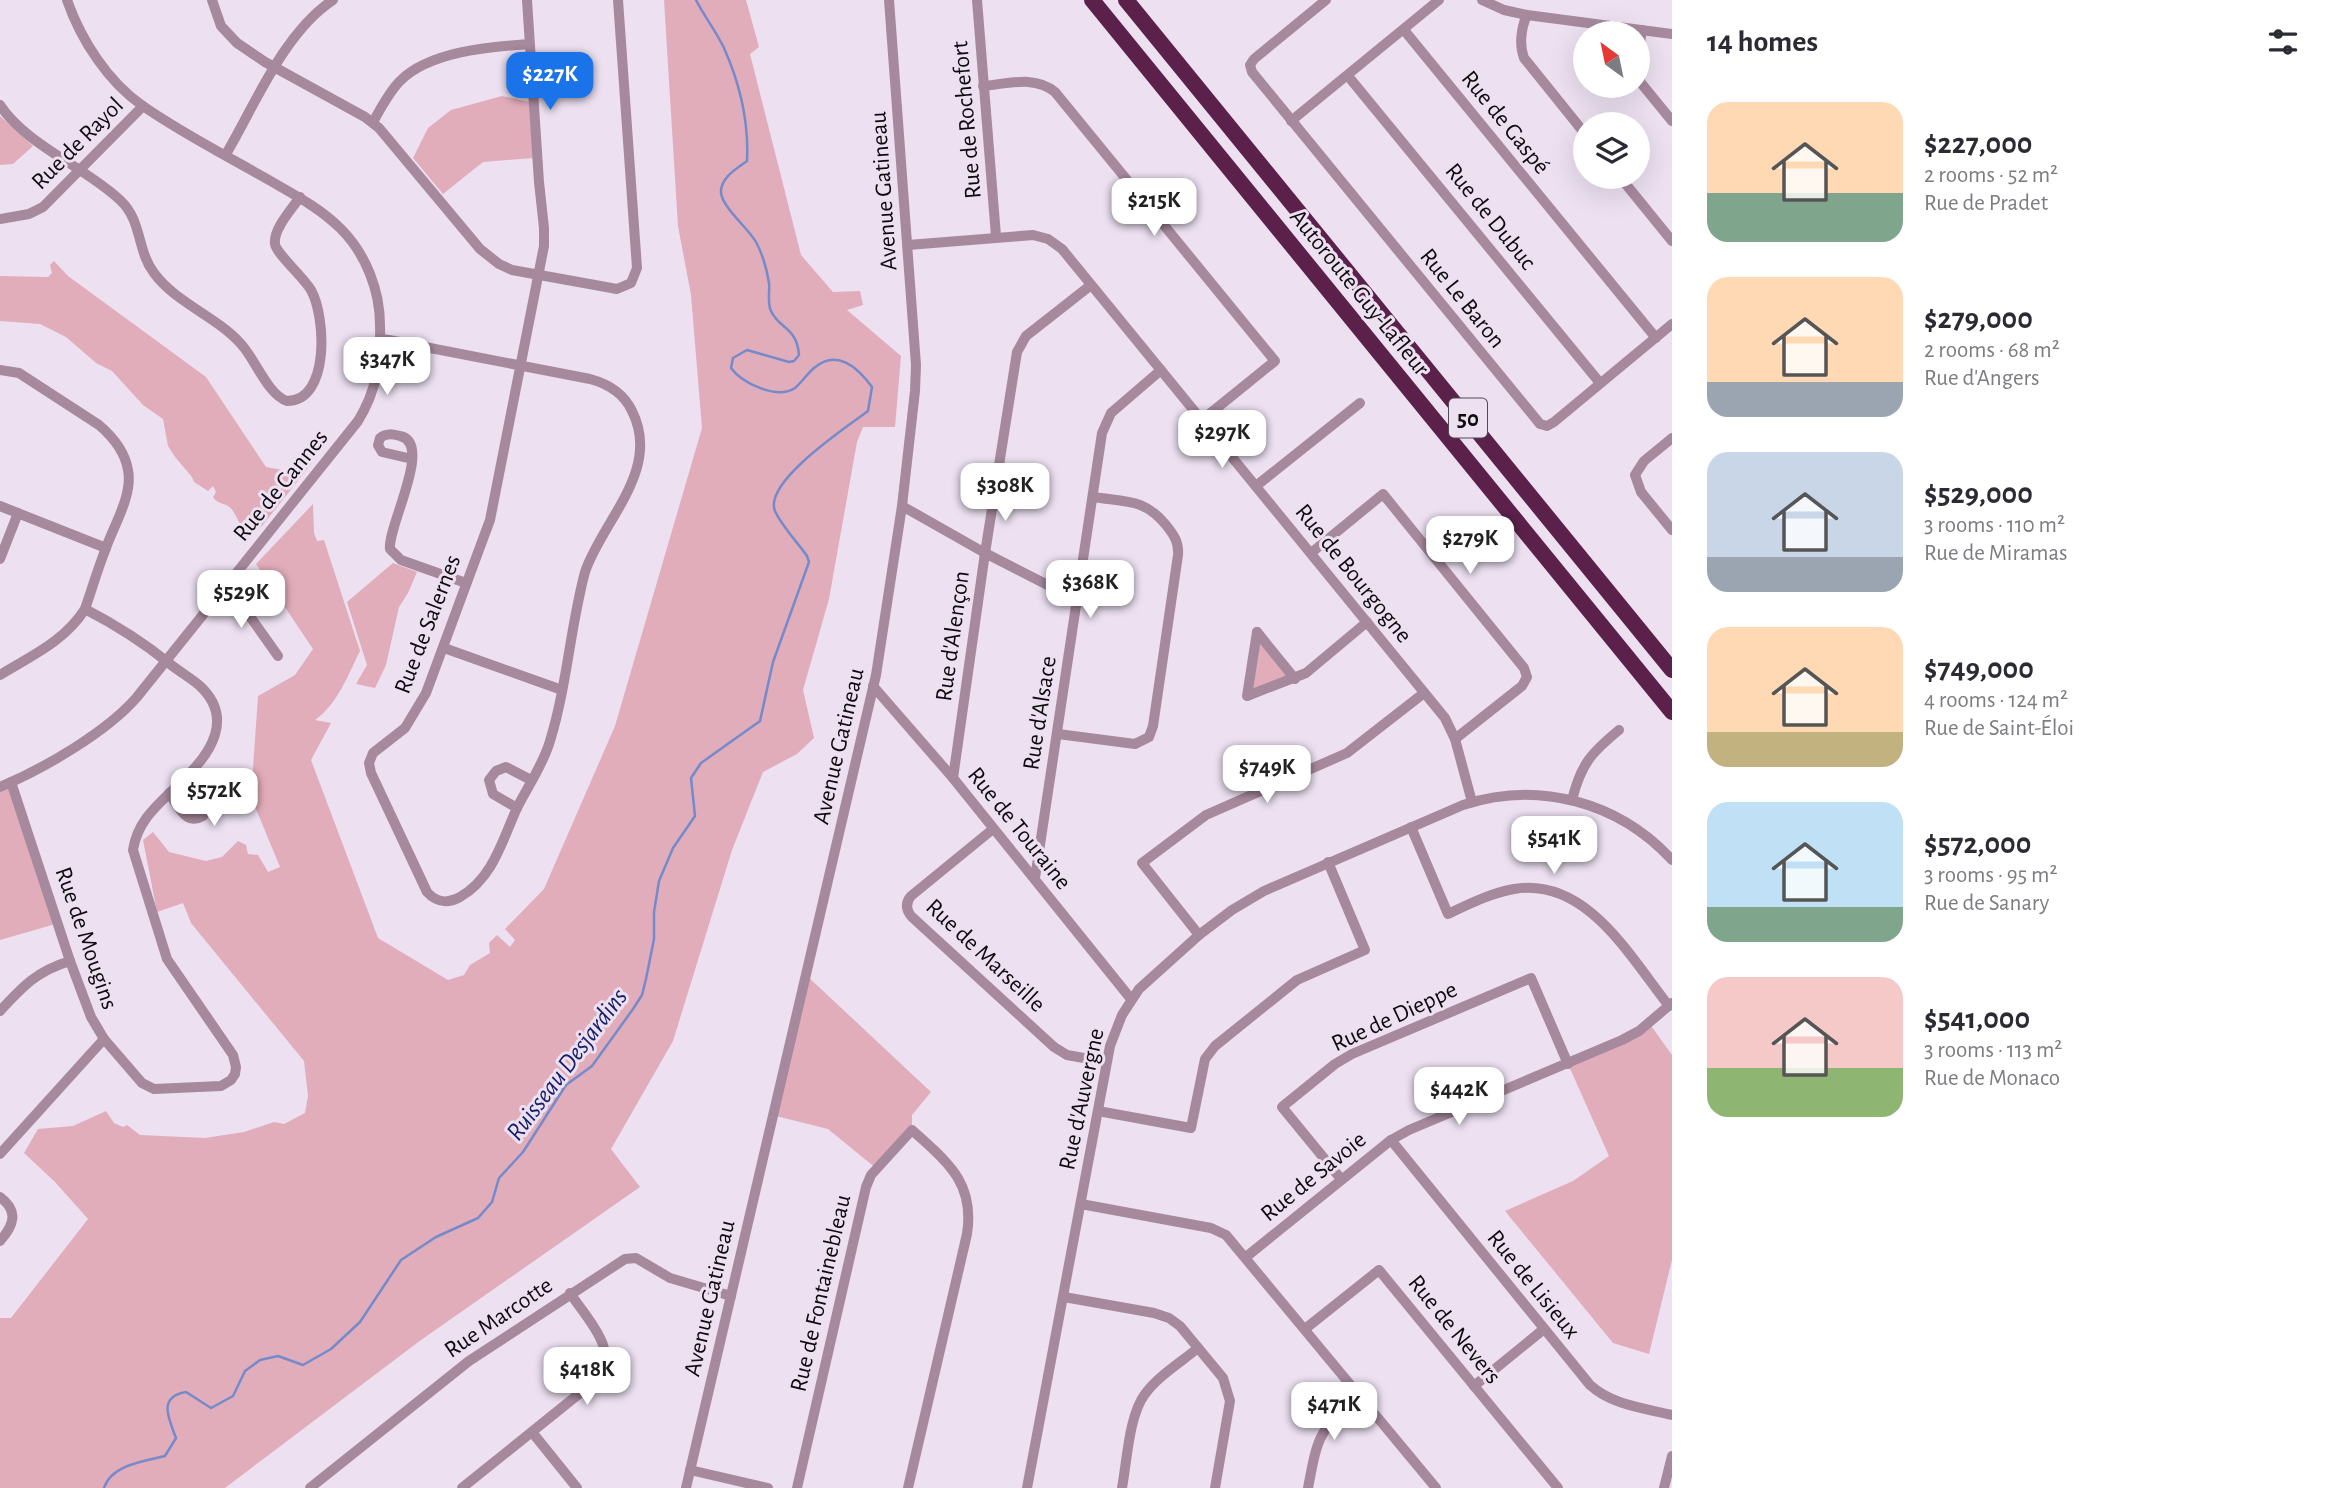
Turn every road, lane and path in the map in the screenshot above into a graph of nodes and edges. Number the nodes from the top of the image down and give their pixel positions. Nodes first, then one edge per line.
1 (67, 0) edge
2 (212, 0) edge
3 (332, 0) edge
4 (527, 0) edge
5 (618, 0) edge
6 (889, 0) edge
7 (978, 0) edge
8 (1081, 0) edge
9 (1092, 0) edge
10 (1126, 0) edge
11 (1136, 0) edge
12 (1325, 0) edge
13 (1439, 0) edge
14 (1482, 0) edge
15 (1527, 15) junction
16 (1573, 21) edge
17 (1404, 30) junction
18 (1650, 31) edge
19 (1672, 34) edge
20 (529, 44) junction
21 (1134, 51) junction
22 (275, 67) junction
23 (1186, 72) junction
24 (1348, 76) junction
25 (983, 86) junction
26 (1650, 93) edge
27 (0, 105) edge
28 (143, 106) junction
29 (1573, 119) edge
30 (1291, 121) junction
31 (1672, 121) edge
32 (373, 122) junction
33 (226, 154) junction
34 (80, 171) junction
35 (1630, 189) edge
36 (300, 197) junction
37 (0, 219) edge
38 (996, 236) junction
39 (1672, 241) edge
40 (908, 244) junction
41 (538, 275) junction
42 (1091, 285) junction
43 (1672, 324) edge
44 (1656, 338) junction
45 (381, 339) junction
46 (520, 366) junction
47 (0, 370) edge
48 (1161, 370) junction
49 (1600, 383) junction
50 (1360, 403) dead end
51 (1202, 420) junction
52 (1672, 438) edge
53 (412, 460) dead end
54 (1256, 486) junction
55 (1093, 497) junction
56 (0, 506) edge
57 (902, 506) junction
58 (18, 513) junction
59 (1672, 530) edge
60 (106, 548) junction
61 (985, 553) junction
62 (1311, 553) junction
63 (0, 559) edge
64 (466, 583) junction
65 (217, 596) junction
66 (1077, 600) junction
67 (85, 609) junction
68 (1367, 622) junction
69 (444, 648) junction
70 (278, 656) dead end
71 (166, 660) junction
72 (1672, 670) edge
73 (0, 675) edge
74 (1295, 679) junction
75 (873, 686) junction
76 (562, 690) junction
77 (1424, 693) junction
78 (1672, 712) edge
79 (1619, 730) dead end
80 (1058, 734) junction
81 (1455, 739) junction
82 (953, 778) junction
83 (184, 779) junction
84 (531, 780) junction
85 (11, 782) junction
86 (0, 787) edge
87 (169, 793) junction
88 (1573, 800) junction
89 (1472, 802) junction
90 (517, 808) junction
91 (1411, 827) junction
92 (993, 829) junction
93 (1672, 860) edge
94 (1328, 862) junction
95 (1035, 878) junction
96 (1199, 935) junction
97 (70, 961) junction
98 (1130, 999) junction
99 (1670, 1005) edge
100 (0, 1011) edge
101 (104, 1039) junction
102 (1107, 1062) junction
103 (1568, 1063) junction
104 (1098, 1111) junction
105 (1391, 1140) junction
106 (0, 1154) edge
107 (1341, 1179) junction
108 (0, 1197) edge
109 (1081, 1205) junction
110 (0, 1241) edge
111 (1245, 1257) junction
112 (570, 1293) junction
113 (730, 1296) junction
114 (1063, 1297) junction
115 (1306, 1329) junction
116 (1544, 1329) junction
117 (1199, 1348) junction
118 (1474, 1386) junction
119 (1360, 1396) junction
120 (1672, 1415) edge
121 (532, 1432) junction
122 (1672, 1456) edge
123 (690, 1470) junction
124 (310, 1488) edge
125 (463, 1488) edge
126 (577, 1488) edge
127 (686, 1488) edge
128 (768, 1488) edge
129 (797, 1488) edge
130 (908, 1488) edge
131 (1027, 1488) edge
132 (1122, 1488) edge
133 (1215, 1488) edge
134 (1308, 1488) edge
135 (1436, 1488) edge
136 (1558, 1488) edge
137 (1664, 1488) edge

1 - 28 street, Rue de Cannes
2 - 22 street
3 - 22 street
4 - 20 street
5 - 41 street
6 - 40 street, Avenue Gatineau
7 - 25 street, Rue de Rochefort
8 - 21 highway
9 - 21 highway, Autoroute Guy-Lafleur / 50
10 - 23 highway, Autoroute Guy-Lafleur / 50
11 - 23 highway
12 - 30 street, Rue Le Baron
13 - 17 street
14 - 15 street
15 - 16 street
15 - 29 street
17 - 24 street
17 - 44 street, Rue de Gaspé
18 - 19 street
20 - 32 street
20 - 41 street
21 - 78 highway, Autoroute Guy-Lafleur / 50
22 - 32 street
22 - 33 street
23 - 72 highway, Autoroute Guy-Lafleur / 50
24 - 30 street
24 - 49 street, Rue de Dubuc
25 - 38 street, Rue de Rochefort
25 - 51 street
26 - 31 street
27 - 34 street
28 - 33 street, Rue de Cannes
28 - 34 street, Rue de Rayol
30 - 49 street, Rue Le Baron
32 - 41 street
33 - 36 street, Rue de Cannes
34 - 36 street
34 - 37 street, Rue de Rayol
35 - 39 street
36 - 45 street, Rue de Cannes
38 - 40 street, Rue de Bourgogne
38 - 42 street, Rue de Bourgogne
40 - 57 street, Avenue Gatineau
41 - 46 street
42 - 48 street, Rue de Bourgogne
42 - 61 street, Rue d'Alençon
43 - 44 street, Rue Le Baron
44 - 49 street, Rue Le Baron
45 - 46 street, Rue de Salernes
45 - 65 street, Rue de Cannes
46 - 64 street, Rue de Salernes
46 - 76 street, Rue de Salernes
47 - 60 street
48 - 51 street, Rue de Bourgogne
48 - 55 street, Rue d'Alsace
50 - 54 street
51 - 54 street, Rue de Bourgogne
52 - 59 street
53 - 64 street
54 - 62 street, Rue de Bourgogne
55 - 66 street, Rue d'Alsace
55 - 80 street
56 - 58 street
57 - 61 street
57 - 75 street, Avenue Gatineau
58 - 60 street
58 - 63 street
60 - 67 street
61 - 66 street
61 - 82 street, Rue d'Alençon
62 - 68 street, Rue de Bourgogne
62 - 81 street
64 - 69 street, Rue de Salernes
65 - 70 street
65 - 71 street, Rue de Cannes
66 - 80 street, Rue d'Alsace
67 - 71 street
67 - 73 street
68 - 74 street
68 - 77 street, Rue de Bourgogne
69 - 76 street
69 - 90 street, Rue de Salernes
71 - 83 street
71 - 85 street, Rue de Cannes
74 - 74 street
75 - 82 street, Rue de Touraine
75 - 113 street, Avenue Gatineau
76 - 84 street, Rue de Salernes
77 - 81 street, Rue de Bourgogne
77 - 96 street
79 - 88 street
80 - 95 street, Rue d'Alsace
81 - 89 street, Rue de Bourgogne
82 - 92 street, Rue de Touraine
83 - 87 street
83 - 87 street
84 - 90 street, Rue de Salernes
84 - 90 street
85 - 86 street, Rue de Cannes
85 - 97 street, Rue de Mougins
87 - 101 street
88 - 89 street, Rue d'Auvergne
88 - 93 street, Rue d'Auvergne
89 - 91 street, Rue d'Auvergne
91 - 94 street, Rue d'Auvergne
91 - 99 street
92 - 95 street, Rue de Touraine
92 - 102 street, Rue de Marseille
94 - 96 street, Rue d'Auvergne
94 - 104 street
95 - 98 street, Rue de Touraine
96 - 98 street, Rue d'Auvergne
97 - 100 street
97 - 101 street, Rue de Mougins
98 - 102 street, Rue d'Auvergne
99 - 103 street, Rue de Savoie
101 - 106 street, Rue de Mougins
102 - 104 street, Rue d'Auvergne
103 - 105 street, Rue de Savoie
103 - 107 street, Rue de Dieppe
104 - 109 street, Rue d'Auvergne
105 - 107 street, Rue de Savoie
105 - 116 street, Rue de Lisieux
107 - 111 street, Rue de Savoie
108 - 110 street
109 - 111 street
109 - 114 street, Rue d'Auvergne
111 - 115 street
112 - 113 street, Rue Marcotte
112 - 121 street
112 - 124 street, Rue Marcotte
113 - 123 street, Avenue Gatineau
114 - 117 street
114 - 131 street, Rue d'Auvergne
115 - 118 street, Rue de Nevers
115 - 119 street
116 - 118 street
116 - 120 street, Rue de Lisieux
117 - 132 street
117 - 133 street
118 - 136 street, Rue de Nevers
119 - 134 street
119 - 135 street
121 - 125 street
121 - 126 street
122 - 137 street
123 - 127 street, Avenue Gatineau
123 - 128 street
129 - 130 street, Rue de Fontainebleau

